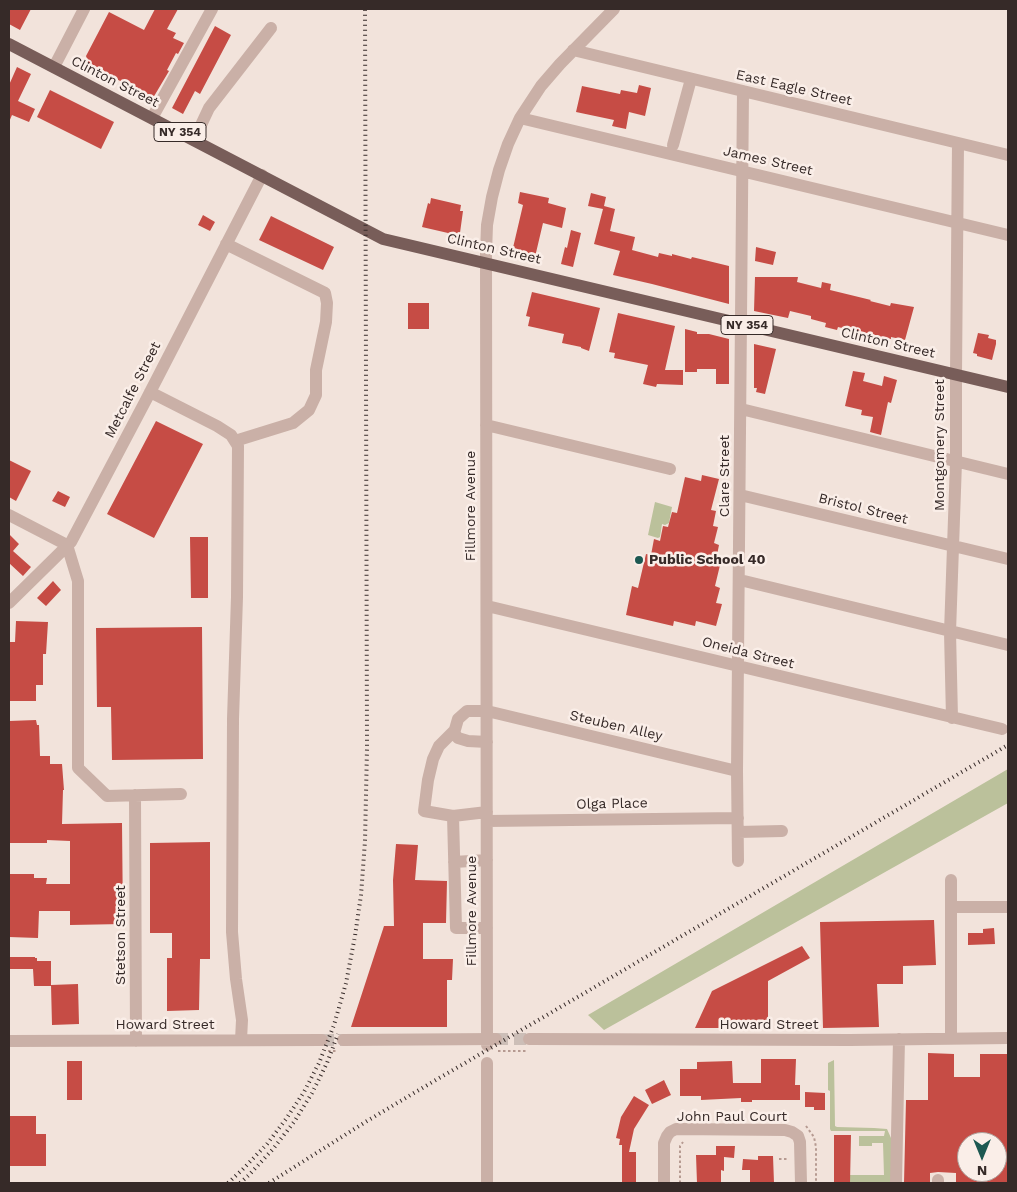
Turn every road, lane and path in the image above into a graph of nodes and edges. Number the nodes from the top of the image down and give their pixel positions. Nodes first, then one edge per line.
1 (84, 9) edge
2 (212, 9) edge
3 (614, 9) edge
4 (271, 28) dead end
5 (10, 46) edge
6 (573, 50) junction
7 (54, 67) junction
8 (691, 79) junction
9 (743, 91) junction
10 (152, 118) junction
11 (520, 118) junction
12 (194, 140) junction
13 (958, 143) junction
14 (673, 145) dead end
15 (1008, 155) edge
16 (743, 171) junction
17 (262, 175) junction
18 (957, 222) junction
19 (1008, 234) edge
20 (226, 244) junction
21 (486, 262) junction
22 (742, 323) junction
23 (956, 374) junction
24 (1008, 387) edge
25 (150, 392) junction
26 (741, 408) junction
27 (486, 425) junction
28 (235, 441) junction
29 (956, 462) junction
30 (670, 469) dead end
31 (1008, 474) edge
32 (740, 495) junction
33 (9, 515) edge
34 (67, 545) junction
35 (954, 546) junction
36 (1008, 559) edge
37 (740, 580) junction
38 (9, 603) edge
39 (486, 606) junction
40 (950, 632) junction
41 (1008, 645) edge
42 (739, 666) junction
43 (487, 711) junction
44 (952, 718) junction
45 (1002, 729) dead end
46 (455, 730) junction
47 (487, 742) junction
48 (737, 771) junction
49 (181, 794) dead end
50 (135, 795) junction
51 (453, 816) junction
52 (487, 816) junction
53 (738, 818) junction
54 (782, 831) dead end
55 (738, 832) junction
56 (487, 860) junction
57 (738, 861) dead end
58 (454, 862) junction
59 (951, 880) dead end
60 (951, 907) junction
61 (1008, 907) edge
62 (487, 928) junction
63 (951, 1038) junction
64 (1008, 1038) edge
65 (899, 1039) junction
66 (136, 1040) junction
67 (242, 1040) junction
68 (9, 1041) edge
69 (492, 1044) junction
70 (531, 1045) joint
71 (322, 1046) joint
72 (340, 1046) joint
73 (487, 1063) dead end
74 (684, 1142) dead end
75 (779, 1159) dead end
76 (792, 1159) dead end
77 (487, 1183) edge
78 (664, 1183) edge
79 (680, 1183) edge
80 (801, 1183) edge
81 (896, 1183) edge

1 - 7 street
2 - 10 street
3 - 6 street, Fillmore Avenue
4 - 12 street
5 - 7 main road, Clinton Street / NY 354
6 - 8 street, East Eagle Street
6 - 11 street, Fillmore Avenue
7 - 10 main road, Clinton Street / NY 354
8 - 9 street, East Eagle Street
8 - 14 street
9 - 13 street, East Eagle Street
9 - 16 street, Clare Street
10 - 12 main road, Clinton Street / NY 354
11 - 16 street, James Street
11 - 21 street, Fillmore Avenue
12 - 17 main road, Clinton Street / NY 354
13 - 15 street, East Eagle Street
13 - 18 street, Montgomery Street
16 - 18 street, James Street
16 - 22 street, Clare Street
17 - 20 street, Metcalfe Street
17 - 21 main road, Clinton Street / NY 354
18 - 19 street, James Street
18 - 23 street, Montgomery Street
20 - 25 street, Metcalfe Street
20 - 28 street
21 - 22 main road, Clinton Street / NY 354
21 - 27 street, Fillmore Avenue
22 - 23 main road, Clinton Street / NY 354
22 - 26 street, Clare Street
23 - 24 main road, Clinton Street / NY 354
23 - 29 street, Montgomery Street
25 - 28 street
25 - 34 street, Metcalfe Street
26 - 29 street
26 - 32 street, Clare Street
27 - 30 street
27 - 39 street, Fillmore Avenue
28 - 67 street
29 - 31 street
29 - 35 street, Montgomery Street
32 - 35 street, Bristol Street
32 - 37 street, Clare Street
33 - 34 street
34 - 38 street, Metcalfe Street
34 - 50 street
35 - 36 street, Bristol Street
35 - 40 street, Montgomery Street
37 - 40 street
37 - 42 street, Clare Street
39 - 42 street, Oneida Street
39 - 43 street, Fillmore Avenue
40 - 41 street
40 - 44 street, Montgomery Street
42 - 44 street, Oneida Street
42 - 48 street, Clare Street
43 - 46 street
43 - 47 street, Fillmore Avenue
43 - 48 street, Steuben Alley
44 - 45 street, Oneida Street
46 - 47 street
46 - 51 street, Olga Place
47 - 52 street, Fillmore Avenue
48 - 53 street, Clare Street
49 - 50 street
50 - 66 street, Stetson Street
51 - 52 street, Olga Place
51 - 58 street
52 - 53 street, Olga Place
52 - 56 street, Fillmore Avenue
53 - 55 street, Clare Street
54 - 55 street
55 - 57 street, Clare Street
56 - 58 street
56 - 62 street, Fillmore Avenue
58 - 62 street
59 - 60 street
60 - 61 street
60 - 63 street
62 - 69 street, Fillmore Avenue
63 - 64 street, Howard Street
63 - 65 street, Howard Street
65 - 70 street, Howard Street
65 - 81 street
66 - 67 street, Howard Street
66 - 68 street, Howard Street
67 - 71 street, Howard Street
69 - 70 path
69 - 72 street
71 - 72 path
73 - 77 street
74 - 79 path
75 - 76 path
78 - 80 street, John Paul Court

